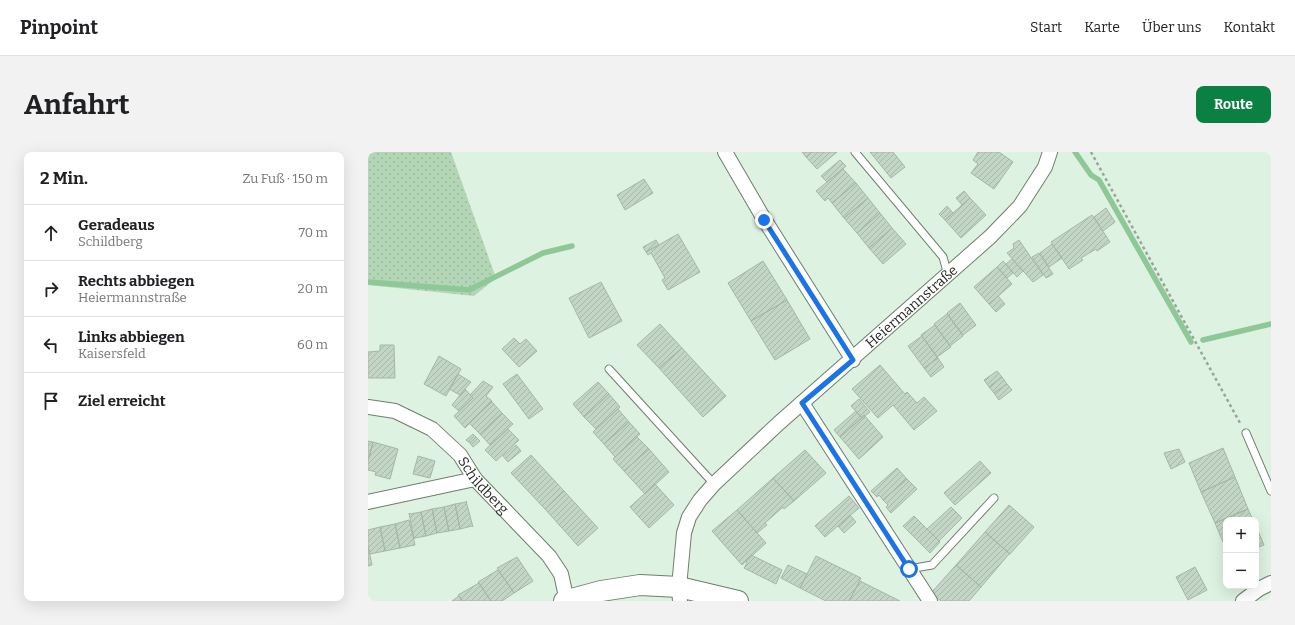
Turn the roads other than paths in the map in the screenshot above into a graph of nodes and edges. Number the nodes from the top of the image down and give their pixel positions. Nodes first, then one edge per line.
1 (725, 152) edge
2 (855, 152) edge
3 (1050, 152) edge
4 (948, 275) junction
5 (853, 360) junction
6 (609, 369) dead end
7 (802, 403) junction
8 (368, 406) edge
9 (1246, 433) road end
10 (475, 479) junction
11 (714, 484) junction
12 (1271, 491) edge
13 (994, 498) dead end
14 (368, 502) edge
15 (909, 569) junction
16 (1271, 583) edge
17 (679, 594) edge
18 (566, 601) edge
19 (738, 601) edge
20 (930, 601) edge
21 (1243, 601) edge

1 - 5 street
2 - 4 lane
3 - 4 street, Heiermannstraße
4 - 5 street, Heiermannstraße
5 - 7 street, Heiermannstraße
6 - 11 lane
7 - 11 street, Heiermannstraße
7 - 15 street
8 - 10 street, Schildberg
9 - 12 lane
10 - 14 street
10 - 18 street, Schildberg
11 - 17 street, Heiermannstraße
13 - 15 lane
15 - 20 street
16 - 21 street
17 - 18 street
17 - 19 street

